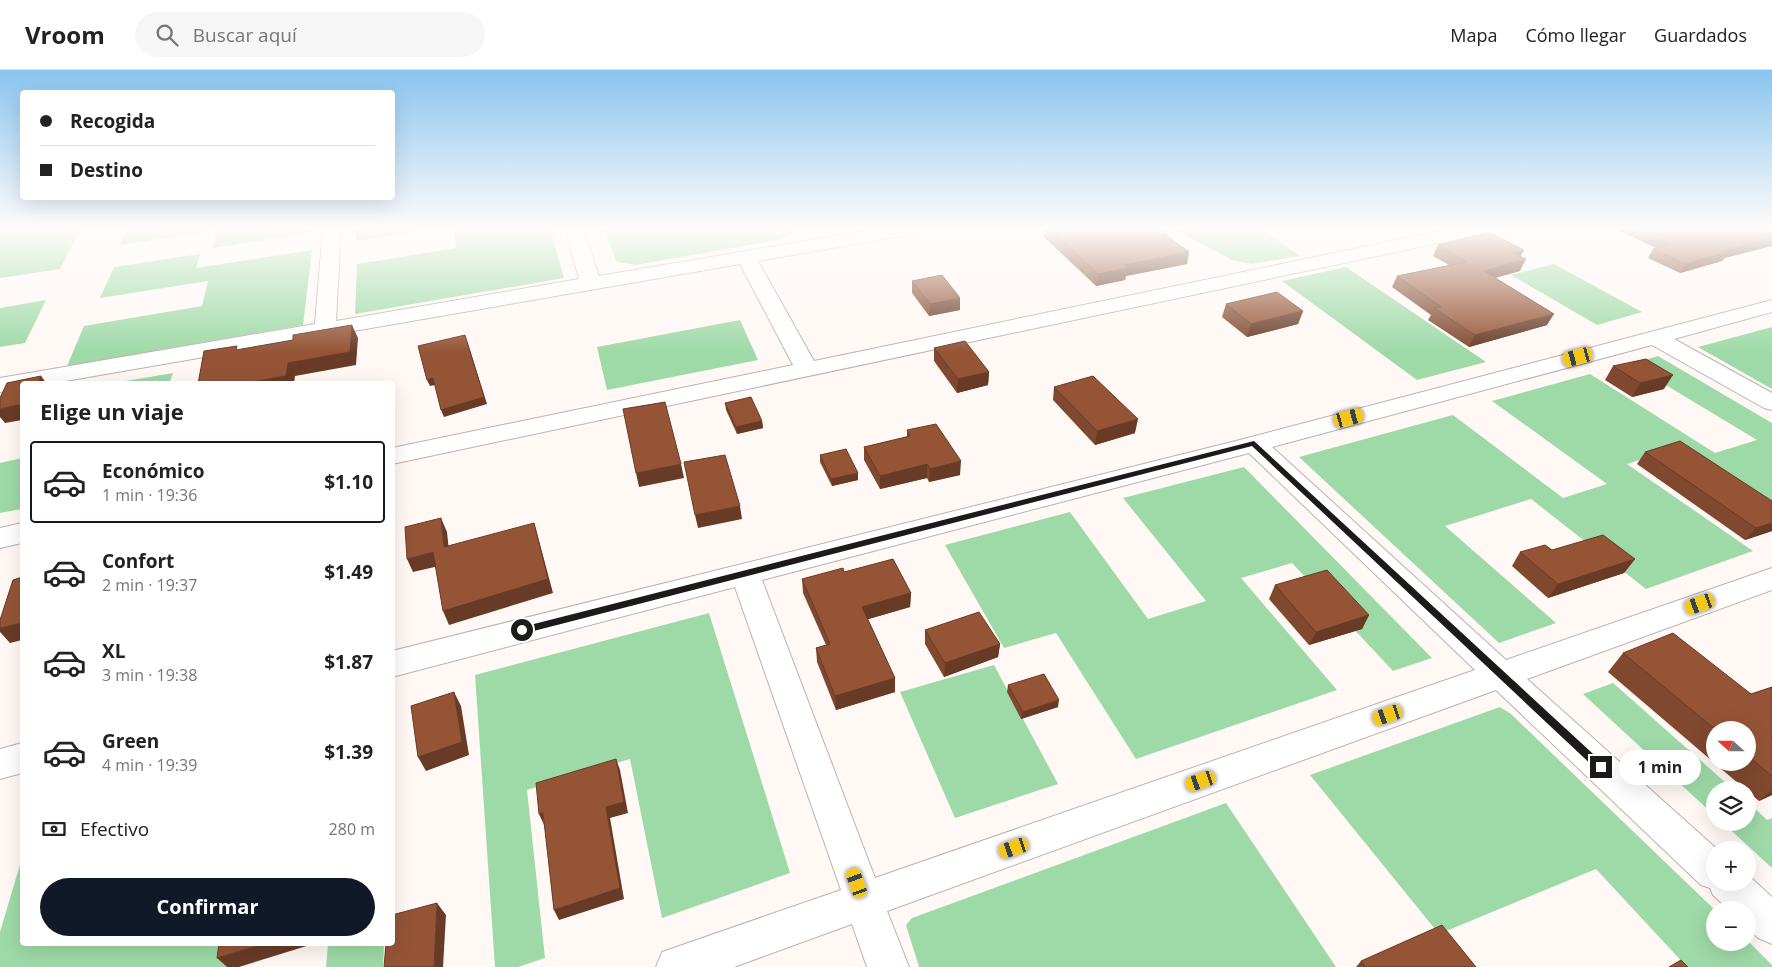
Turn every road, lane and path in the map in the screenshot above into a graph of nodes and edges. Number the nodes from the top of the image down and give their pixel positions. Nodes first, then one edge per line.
1 (329, 270) edge
2 (587, 270) edge
3 (672, 270) edge
4 (753, 270) edge
5 (1281, 270) edge
6 (591, 284) junction
7 (1772, 306) edge
8 (325, 329) junction
9 (1655, 337) junction
10 (807, 369) junction
11 (23, 381) edge
12 (20, 382) edge
13 (0, 385) edge
14 (1772, 403) edge
15 (1254, 444) junction
16 (395, 455) edge
17 (20, 533) edge
18 (0, 538) edge
19 (745, 574) junction
20 (1772, 578) edge
21 (395, 663) edge
22 (1501, 675) junction
23 (20, 759) edge
24 (0, 764) edge
25 (1706, 864) edge
26 (1737, 891) edge
27 (864, 901) junction
28 (1772, 924) edge
29 (677, 967) edge
30 (888, 967) edge

1 - 8 street
2 - 6 street
3 - 6 street
4 - 10 street
5 - 10 street
6 - 8 street
7 - 9 street
8 - 11 street
9 - 14 street
9 - 15 street
10 - 16 street
12 - 13 street
15 - 19 street
15 - 22 street
17 - 18 street
19 - 21 street
19 - 27 street
20 - 22 street
22 - 25 street
22 - 27 street
23 - 24 street
26 - 28 street
27 - 29 street
27 - 30 street

